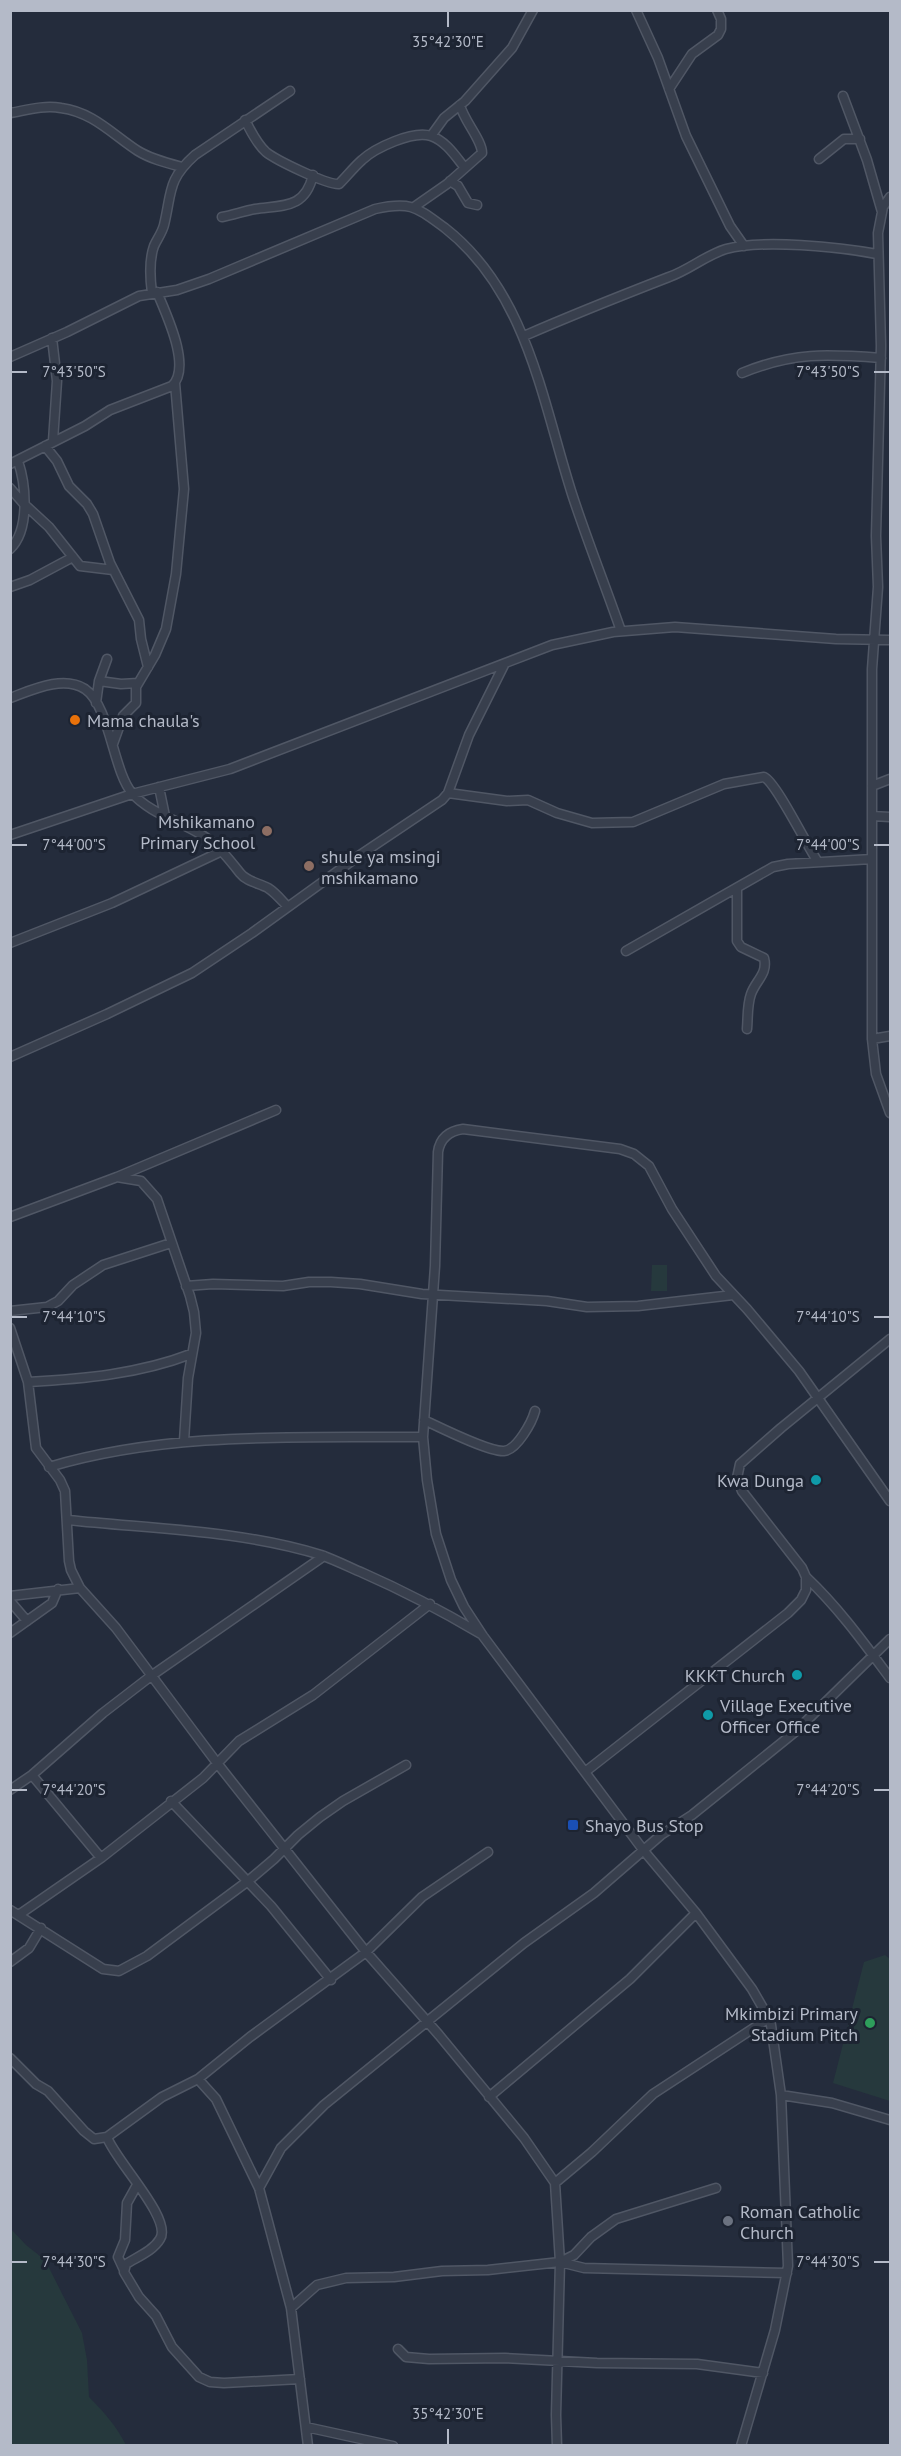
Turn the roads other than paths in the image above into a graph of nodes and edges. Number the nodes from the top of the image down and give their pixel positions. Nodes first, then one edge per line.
1 (533, 10) edge
2 (636, 10) edge
3 (728, 10) edge
4 (719, 15) edge
5 (669, 89) junction
6 (290, 91) dead end
7 (843, 96) dead end
8 (460, 105) junction
9 (10, 113) edge
10 (245, 120) junction
11 (431, 136) junction
12 (860, 139) junction
13 (819, 159) dead end
14 (182, 167) junction
15 (465, 168) junction
16 (313, 175) junction
17 (450, 181) junction
18 (891, 197) edge
19 (477, 205) dead end
20 (414, 207) junction
21 (882, 212) junction
22 (222, 217) dead end
23 (744, 246) junction
24 (877, 254) junction
25 (154, 292) junction
26 (524, 336) junction
27 (52, 338) junction
28 (12, 354) edge
29 (881, 362) junction
30 (891, 365) edge
31 (742, 373) dead end
32 (175, 383) junction
33 (53, 441) junction
34 (45, 446) junction
35 (14, 462) edge
36 (10, 488) edge
37 (23, 503) junction
38 (10, 549) edge
39 (73, 557) junction
40 (113, 570) junction
41 (10, 587) edge
42 (621, 631) junction
43 (873, 639) junction
44 (891, 640) edge
45 (107, 659) dead end
46 (504, 665) junction
47 (148, 667) junction
48 (99, 681) junction
49 (138, 683) junction
50 (10, 698) edge
51 (96, 703) junction
52 (113, 744) junction
53 (891, 779) edge
54 (872, 786) junction
55 (159, 787) junction
56 (448, 793) junction
57 (132, 794) junction
58 (165, 816) junction
59 (872, 816) junction
60 (891, 817) edge
61 (10, 835) edge
62 (222, 851) junction
63 (872, 860) junction
64 (818, 862) junction
65 (737, 888) junction
66 (288, 907) junction
67 (10, 943) edge
68 (626, 951) dead end
69 (747, 1029) dead end
70 (891, 1036) edge
71 (872, 1039) junction
72 (10, 1057) edge
73 (276, 1110) dead end
74 (891, 1113) edge
75 (117, 1177) junction
76 (10, 1217) edge
77 (171, 1243) junction
78 (186, 1286) junction
79 (433, 1294) junction
80 (733, 1296) junction
81 (10, 1311) edge
82 (11, 1330) edge
83 (891, 1339) edge
84 (191, 1354) junction
85 (28, 1382) junction
86 (819, 1399) junction
87 (535, 1411) dead end
88 (424, 1420) junction
89 (423, 1437) junction
90 (184, 1441) junction
91 (49, 1467) junction
92 (891, 1501) edge
93 (68, 1520) junction
94 (324, 1556) junction
95 (806, 1577) junction
96 (80, 1588) junction
97 (58, 1589) junction
98 (10, 1598) edge
99 (430, 1604) junction
100 (27, 1621) junction
101 (10, 1633) edge
102 (483, 1636) junction
103 (891, 1639) edge
104 (874, 1656) junction
105 (151, 1676) junction
106 (891, 1678) edge
107 (217, 1763) junction
108 (406, 1765) dead end
109 (585, 1772) junction
110 (32, 1775) junction
111 (10, 1790) edge
112 (171, 1801) junction
113 (285, 1847) junction
114 (644, 1851) junction
115 (488, 1852) dead end
116 (101, 1858) junction
117 (248, 1881) junction
118 (10, 1910) edge
119 (696, 1913) junction
120 (20, 1914) junction
121 (41, 1928) junction
122 (366, 1953) junction
123 (10, 1962) edge
124 (331, 1980) junction
125 (769, 2018) junction
126 (427, 2021) junction
127 (10, 2058) edge
128 (198, 2079) junction
129 (782, 2095) junction
130 (489, 2097) junction
131 (891, 2120) edge
132 (107, 2137) junction
133 (555, 2183) junction
134 (137, 2185) junction
135 (259, 2188) junction
136 (716, 2188) dead end
137 (560, 2262) junction
138 (124, 2270) junction
139 (787, 2273) junction
140 (291, 2308) junction
141 (398, 2349) dead end
142 (558, 2359) junction
143 (763, 2373) junction
144 (300, 2379) junction
145 (306, 2427) junction
146 (308, 2445) edge
147 (393, 2445) edge
148 (557, 2445) edge
149 (741, 2445) edge

1 - 8 street
2 - 5 street
3 - 4 street
4 - 5 street
5 - 23 street
6 - 10 street
7 - 12 street
8 - 11 street
8 - 15 street
9 - 14 street
10 - 14 street
10 - 16 street
11 - 15 street
11 - 16 street
12 - 13 street
12 - 21 street
14 - 25 street
15 - 17 street
16 - 22 street
17 - 19 street
17 - 20 street
18 - 21 street
20 - 25 street
20 - 26 street
21 - 24 street
23 - 24 street
23 - 26 street
24 - 29 street
25 - 27 street
25 - 32 street
26 - 42 street
27 - 28 street
27 - 33 street
29 - 30 street
29 - 31 street
29 - 43 street
32 - 33 street
32 - 47 street
33 - 34 street
34 - 35 street
34 - 40 street
35 - 37 street
36 - 37 street
37 - 38 street
37 - 39 street
39 - 40 street
39 - 41 street
40 - 47 street
42 - 43 street
42 - 46 street
43 - 44 street
43 - 54 street
45 - 48 street
46 - 55 street
46 - 56 street
47 - 49 street
48 - 49 street
48 - 51 street
49 - 52 street
50 - 51 street
51 - 52 street
52 - 57 street
53 - 54 street
54 - 59 street
55 - 57 street
55 - 58 street
56 - 64 street
56 - 66 street
57 - 58 street
57 - 61 street
58 - 62 street
59 - 60 street
59 - 63 street
62 - 66 street
62 - 67 street
63 - 64 street
63 - 71 street
64 - 65 street
65 - 68 street
65 - 69 street
66 - 72 street
70 - 71 street
71 - 74 street
73 - 75 street
75 - 76 street
75 - 77 street
77 - 78 street
77 - 81 street
78 - 79 street
78 - 84 street
79 - 80 street
79 - 80 street
79 - 88 street
80 - 86 street
82 - 85 street
83 - 86 street
84 - 85 street
84 - 90 street
85 - 91 street
86 - 92 street
86 - 95 street
87 - 88 street
88 - 89 street
89 - 90 street
89 - 102 street
90 - 91 street
91 - 93 street
93 - 94 street
93 - 96 street
94 - 99 street
94 - 105 street
95 - 104 street
95 - 109 street
96 - 97 street
96 - 105 street
97 - 98 street
97 - 100 street
98 - 100 street
99 - 102 street
99 - 107 street
100 - 101 street
102 - 109 street
103 - 104 street
104 - 106 street
104 - 114 street
105 - 107 street
105 - 110 street
107 - 112 street
107 - 113 street
108 - 113 street
109 - 114 street
110 - 111 street
110 - 116 street
112 - 116 street
112 - 117 street
113 - 117 street
113 - 122 street
114 - 119 street
114 - 126 street
115 - 122 street
116 - 120 street
117 - 121 street
117 - 124 street
118 - 120 street
119 - 125 street
119 - 130 street
120 - 121 street
121 - 123 street
122 - 124 street
122 - 126 street
124 - 128 street
125 - 129 street
125 - 133 street
126 - 130 street
126 - 135 street
127 - 132 street
128 - 132 street
128 - 135 street
129 - 131 street
129 - 139 street
130 - 133 street
132 - 134 street
133 - 137 street
134 - 138 street
134 - 138 street
135 - 140 street
136 - 137 street
137 - 139 street
137 - 140 street
137 - 142 street
138 - 144 street
139 - 143 street
140 - 144 street
141 - 142 street
142 - 143 street
142 - 148 street
143 - 149 street
144 - 145 street
145 - 146 street
145 - 147 street

